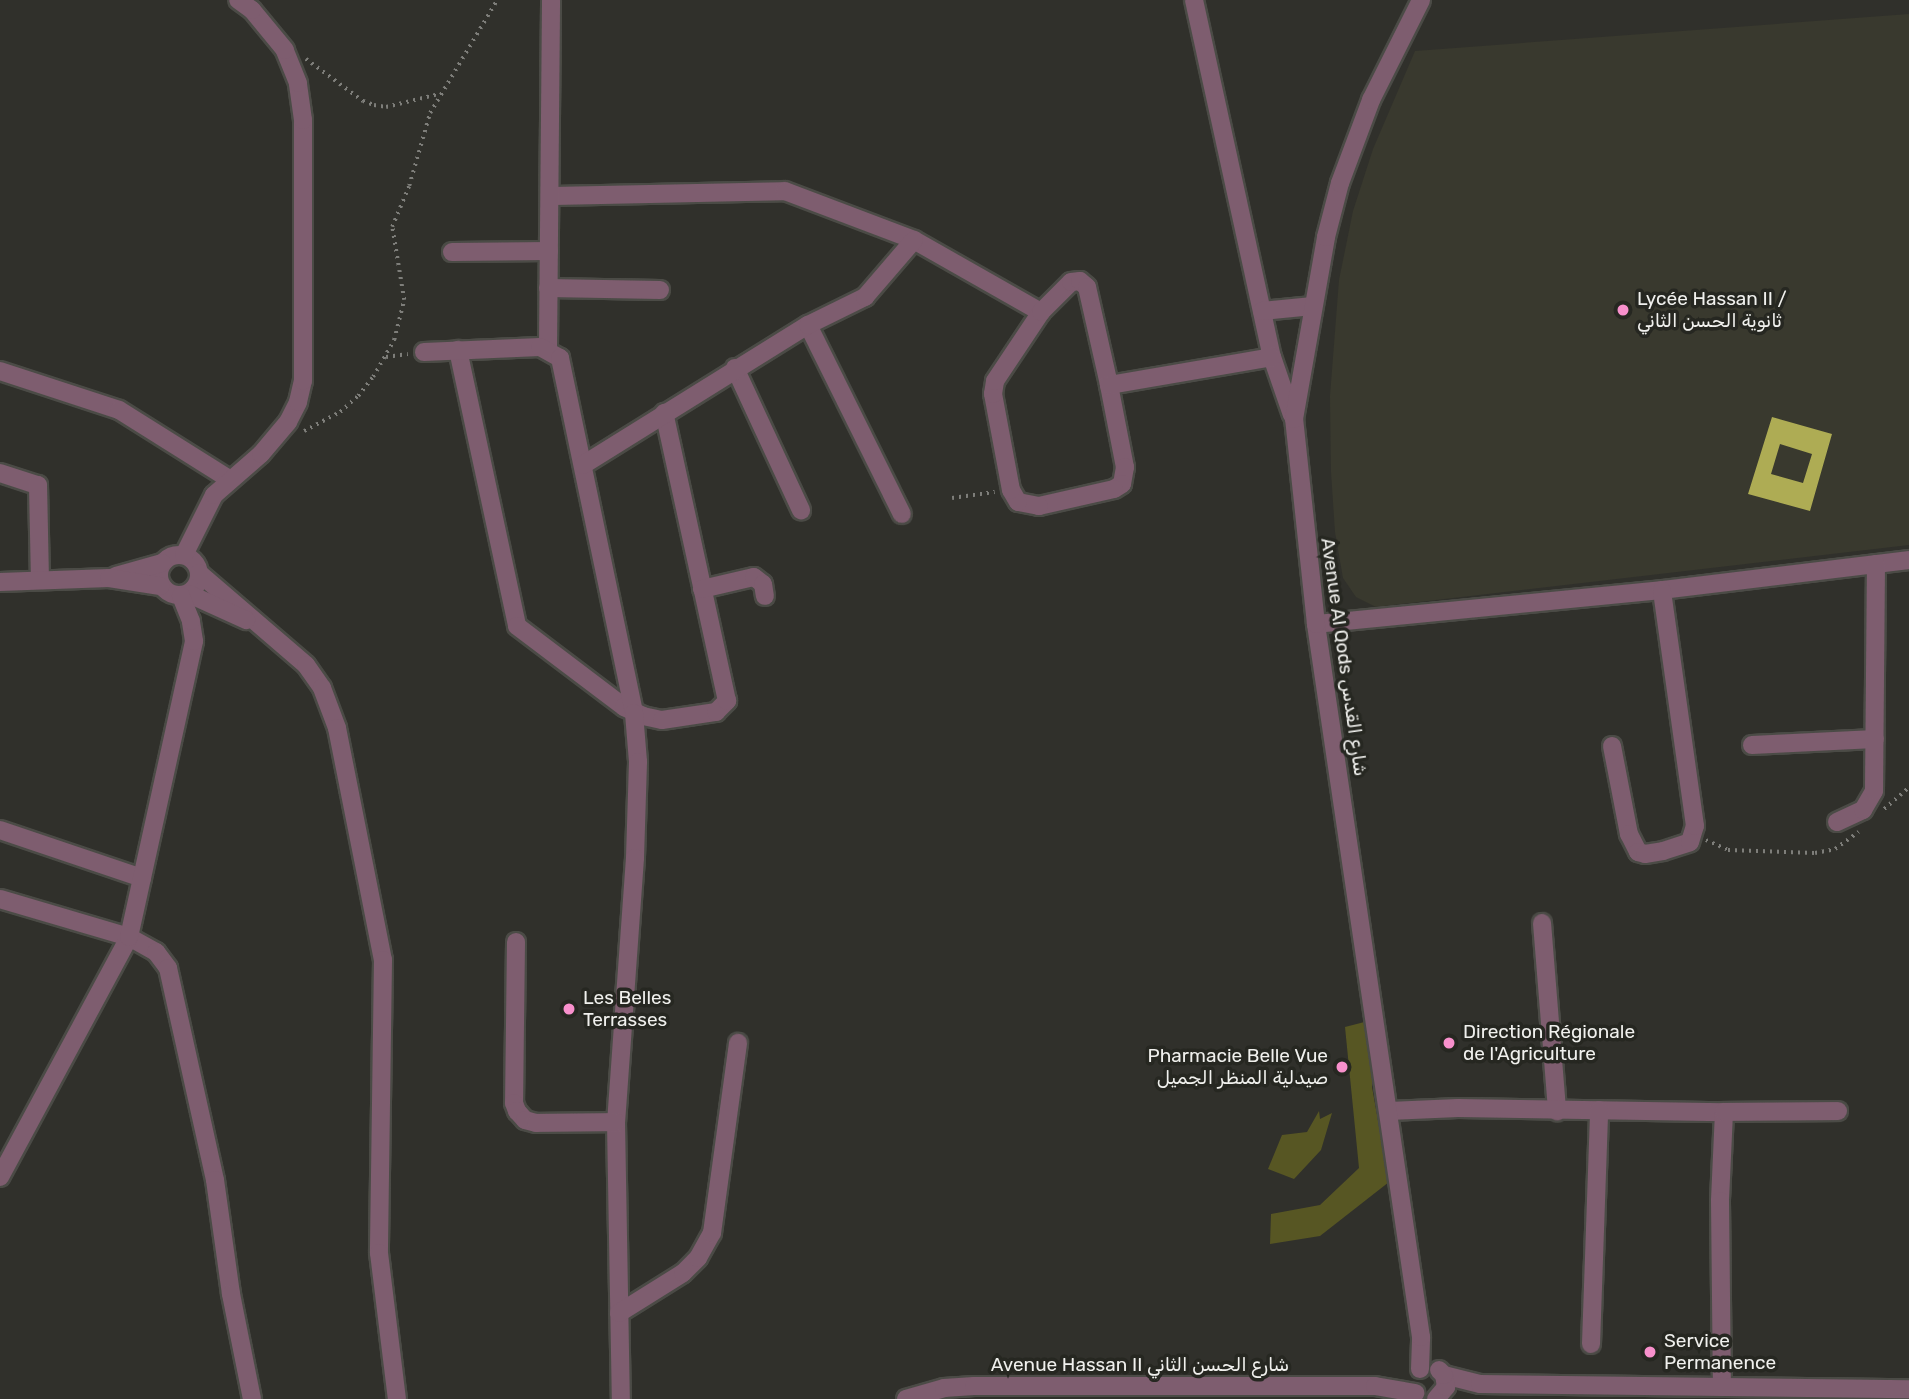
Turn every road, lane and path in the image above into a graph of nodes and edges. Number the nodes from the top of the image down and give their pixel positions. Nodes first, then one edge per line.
1 (238, 0) edge
2 (497, 0) edge
3 (551, 0) edge
4 (1194, 0) edge
5 (1421, 0) edge
6 (285, 50) junction
7 (440, 93) junction
8 (550, 196) junction
9 (914, 240) junction
10 (549, 251) junction
11 (452, 252) dead end
12 (548, 288) junction
13 (660, 290) dead end
14 (1313, 306) junction
15 (1262, 311) junction
16 (1041, 312) junction
17 (808, 325) junction
18 (548, 348) junction
19 (458, 350) junction
20 (424, 352) joint
21 (386, 356) junction
22 (1272, 357) junction
23 (735, 368) junction
24 (0, 371) edge
25 (1109, 385) junction
26 (664, 413) junction
27 (1294, 419) junction
28 (275, 440) junction
29 (583, 465) junction
30 (0, 473) edge
31 (229, 479) junction
32 (1011, 490) junction
33 (953, 498) dead end
34 (801, 510) dead end
35 (902, 514) dead end
36 (184, 555) junction
37 (1909, 560) edge
38 (162, 563) junction
39 (1876, 564) junction
40 (199, 573) junction
41 (109, 578) junction
42 (40, 580) junction
43 (0, 582) edge
44 (160, 586) junction
45 (702, 589) junction
46 (1662, 590) junction
47 (185, 595) junction
48 (765, 596) dead end
49 (1316, 624) junction
50 (271, 632) junction
51 (634, 713) junction
52 (1875, 738) junction
53 (1752, 745) dead end
54 (1612, 747) dead end
55 (1909, 787) edge
56 (1882, 811) dead end
57 (1836, 822) dead end
58 (1864, 827) dead end
59 (0, 830) edge
60 (1695, 834) junction
61 (142, 878) junction
62 (0, 899) edge
63 (1542, 923) dead end
64 (129, 937) junction
65 (516, 942) dead end
66 (738, 1043) dead end
67 (1599, 1110) junction
68 (1389, 1111) junction
69 (1557, 1111) junction
70 (1838, 1111) dead end
71 (1724, 1112) junction
72 (616, 1122) junction
73 (0, 1177) edge
74 (619, 1313) junction
75 (1591, 1344) dead end
76 (1431, 1387) edge
77 (1722, 1387) junction
78 (1909, 1389) edge
79 (1202, 1391) edge
80 (1014, 1393) edge
81 (1742, 1393) edge
82 (1886, 1394) edge
83 (252, 1399) edge
84 (397, 1399) edge
85 (621, 1399) edge
86 (906, 1399) edge

1 - 6 street
2 - 7 path
3 - 8 street
4 - 15 street
5 - 14 street, Avenue Al Qods شارع القدس
6 - 7 path
6 - 28 street
7 - 21 path
8 - 9 street
8 - 10 street
9 - 16 street
9 - 17 street
10 - 11 street
10 - 12 street
12 - 13 street
12 - 18 street
14 - 15 street
14 - 27 street, Avenue Al Qods شارع القدس
15 - 22 street
16 - 25 street
16 - 32 street
17 - 23 street
17 - 35 street
18 - 19 street
18 - 29 street
19 - 20 street
19 - 51 street
20 - 21 path
21 - 28 path
22 - 25 street
22 - 27 street
23 - 26 street
23 - 34 street
24 - 31 street
25 - 32 street
26 - 29 street
26 - 45 street
27 - 49 street, Avenue Al Qods شارع القدس
28 - 31 street
29 - 51 street
30 - 42 street
31 - 36 street
32 - 33 path
36 - 38 street
36 - 40 street
37 - 39 street
38 - 41 street
38 - 44 street
39 - 46 street
39 - 52 street
40 - 47 street
40 - 50 street
41 - 42 street
41 - 44 street
42 - 43 street
44 - 47 street
45 - 48 street
45 - 51 street
46 - 49 street
46 - 60 street
47 - 50 street
47 - 61 street
49 - 68 street, Avenue Al Qods شارع القدس
50 - 84 street
51 - 72 street
52 - 53 street
52 - 57 street
54 - 60 street
55 - 56 path
58 - 60 path
59 - 61 street
61 - 64 street
62 - 64 street
63 - 69 street
64 - 73 street
64 - 83 street
65 - 72 street
66 - 74 street
67 - 69 street
67 - 71 street
67 - 75 street
68 - 69 street
68 - 76 street, Avenue Al Qods شارع القدس
70 - 71 street
71 - 77 street
72 - 74 street
74 - 85 street
76 - 77 street, Avenue Hassan II شارع الحسن الثاني
76 - 79 street, Avenue Hassan II شارع الحسن الثاني
77 - 81 street, Avenue Hassan II شارع الحسن الثاني
78 - 82 street, Avenue Hassan II شارع الحسن الثاني
79 - 80 street, Avenue Hassan II شارع الحسن الثاني
80 - 86 street, Avenue Hassan II شارع الحسن الثاني
81 - 82 street, Avenue Hassan II شارع الحسن الثاني

